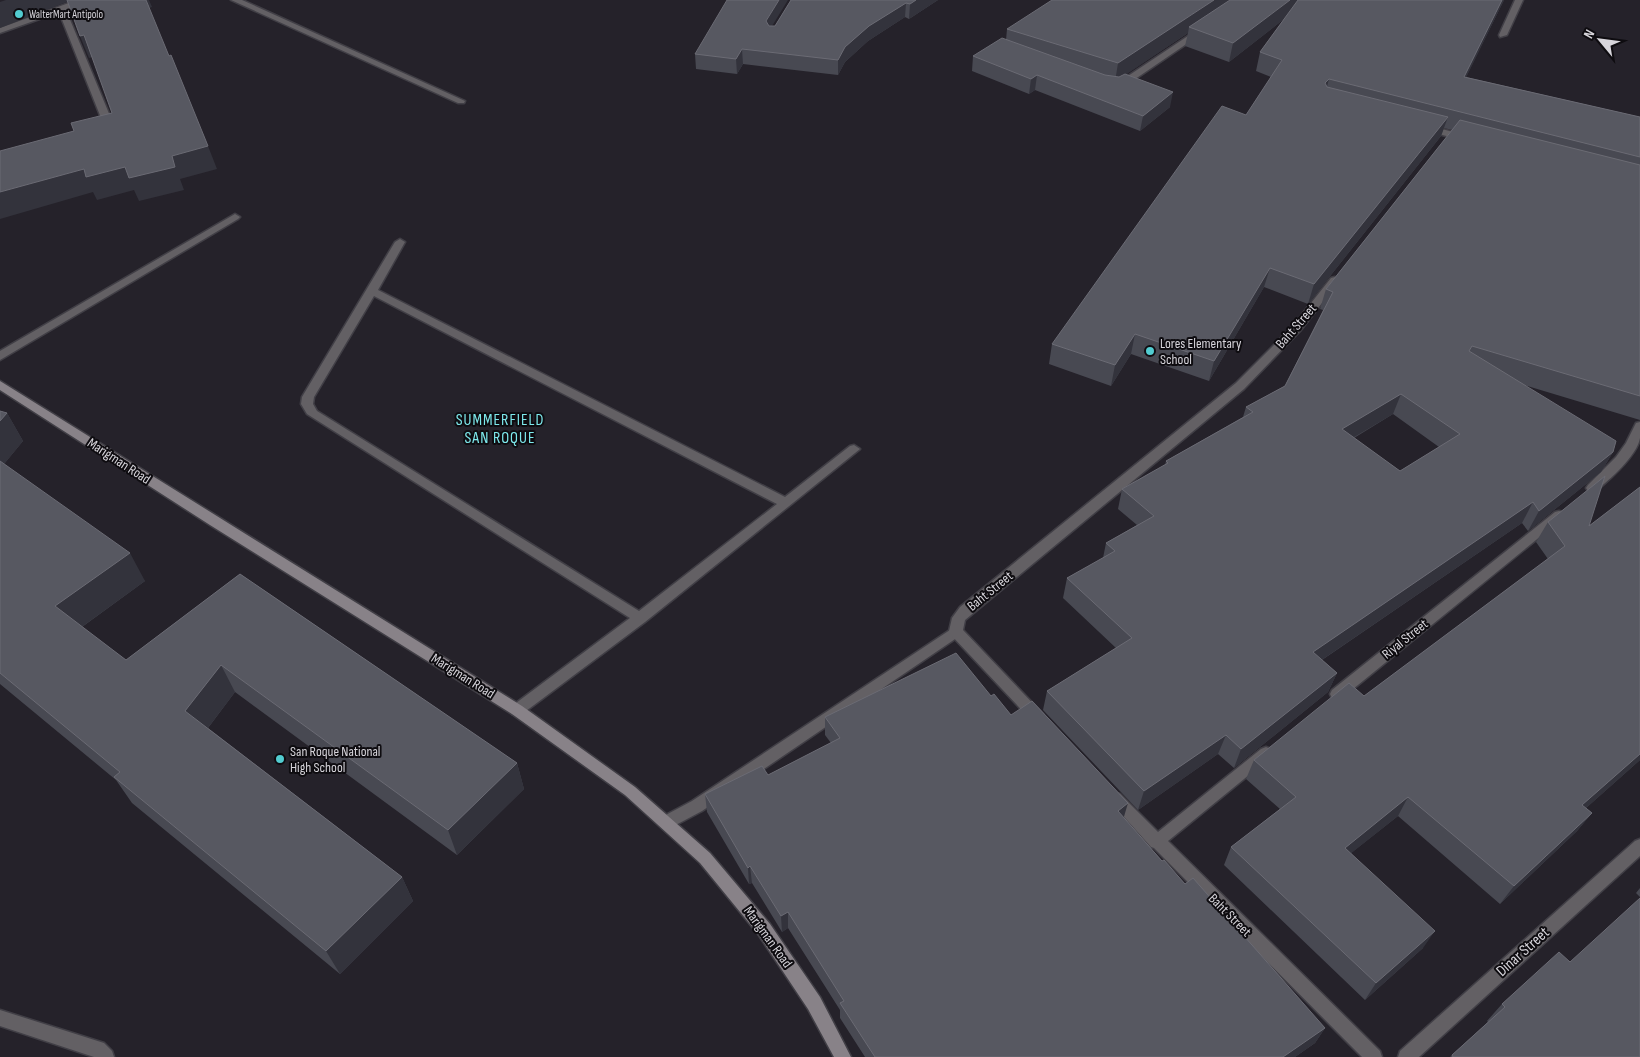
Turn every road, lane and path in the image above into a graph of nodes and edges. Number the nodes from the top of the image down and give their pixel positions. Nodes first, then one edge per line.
1 (85, 0) edge
2 (235, 0) edge
3 (1519, 0) edge
4 (62, 8) junction
5 (1209, 26) edge
6 (0, 30) edge
7 (1503, 35) dead end
8 (1112, 87) edge
9 (461, 101) dead end
10 (1421, 127) edge
11 (110, 128) edge
12 (1478, 141) edge
13 (235, 217) dead end
14 (400, 242) dead end
15 (1345, 267) edge
16 (372, 291) junction
17 (0, 356) edge
18 (0, 385) edge
19 (1640, 426) edge
20 (854, 449) dead end
21 (1582, 496) edge
22 (786, 503) junction
23 (1566, 508) edge
24 (640, 618) junction
25 (956, 631) junction
26 (1326, 703) edge
27 (517, 710) junction
28 (1049, 730) edge
29 (1280, 741) edge
30 (1102, 786) edge
31 (667, 822) junction
32 (1156, 842) junction
33 (1640, 846) edge
34 (0, 1018) edge
35 (106, 1057) edge
36 (843, 1057) edge
37 (1374, 1057) edge
38 (1406, 1057) edge

1 - 4 street
2 - 9 street
3 - 7 street
4 - 6 street
4 - 11 street
5 - 8 street
10 - 12 street
13 - 17 street
14 - 16 street
15 - 25 street, Baht Street
16 - 22 street
16 - 24 street
18 - 27 main road, Marigman Road
19 - 21 street
20 - 22 street
22 - 24 street
23 - 26 street, Riyal Street
24 - 27 street
25 - 28 street
25 - 31 street
27 - 31 main road, Marigman Road
29 - 32 street
30 - 32 street, Baht Street
31 - 36 main road, Marigman Road
32 - 37 street, Baht Street
33 - 38 street, Dinar Street
34 - 35 street

